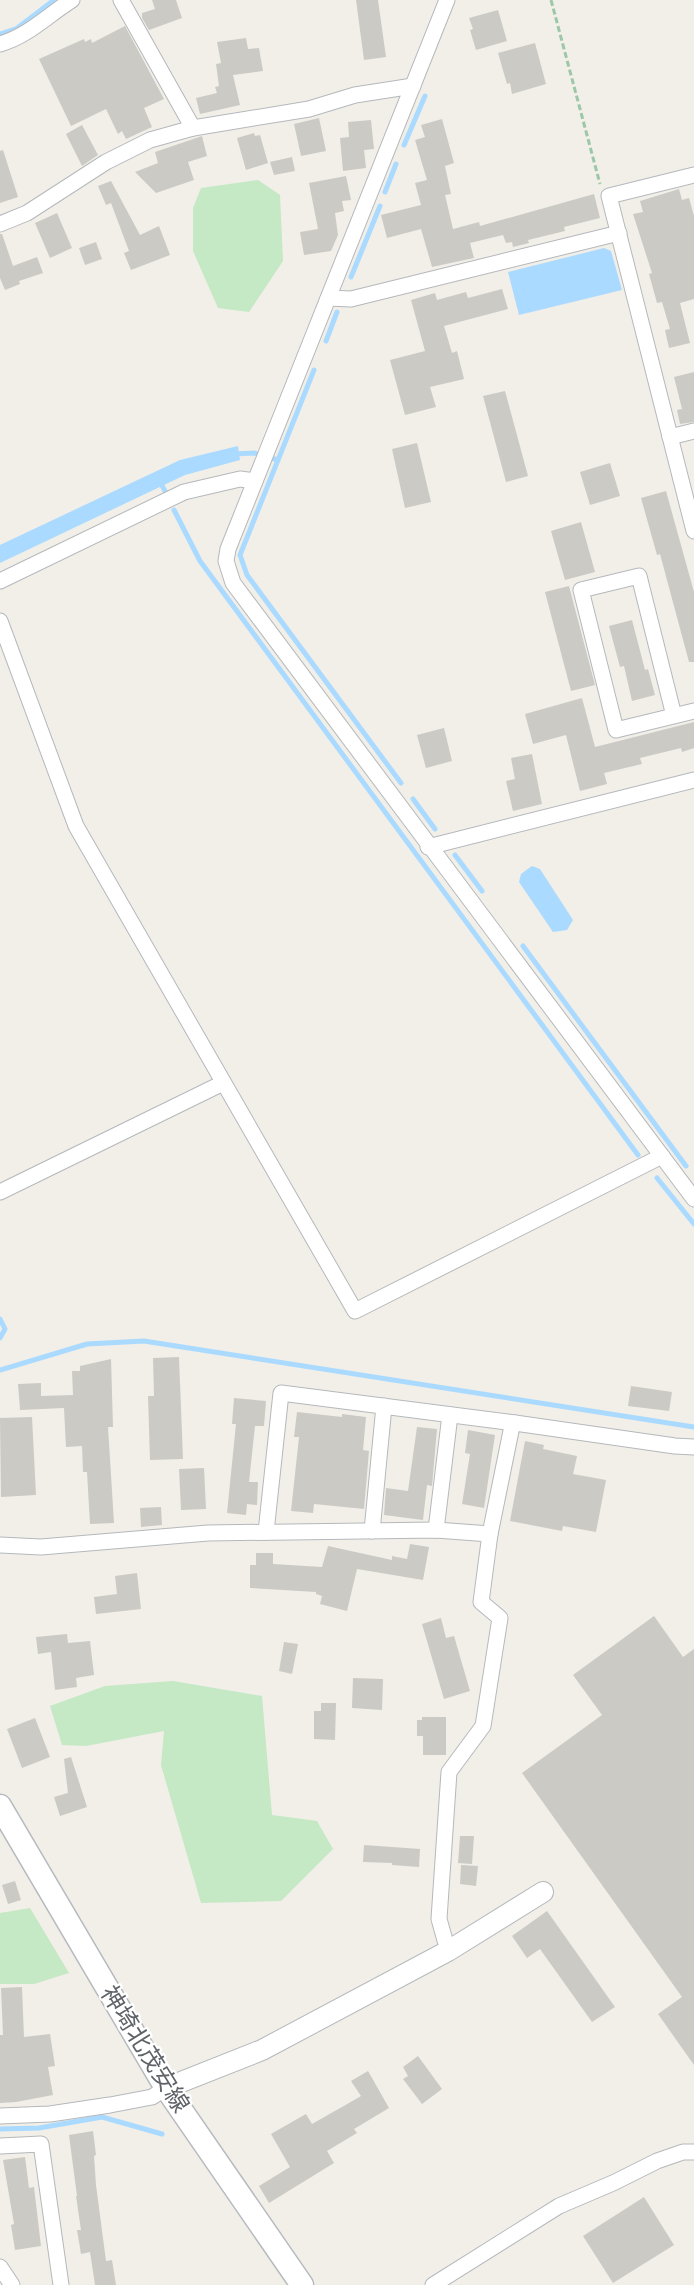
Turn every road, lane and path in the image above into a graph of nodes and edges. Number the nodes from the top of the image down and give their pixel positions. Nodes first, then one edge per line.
1 (72, 0) edge
2 (121, 0) edge
3 (447, 0) edge
4 (551, 0) edge
5 (0, 44) edge
6 (413, 86) junction
7 (193, 128) junction
8 (694, 175) edge
9 (609, 196) junction
10 (0, 224) edge
11 (619, 233) junction
12 (327, 298) junction
13 (694, 431) edge
14 (670, 437) junction
15 (255, 481) junction
16 (694, 531) edge
17 (0, 581) edge
18 (0, 621) edge
19 (694, 711) edge
20 (674, 716) junction
21 (694, 780) edge
22 (428, 847) junction
23 (223, 1083) junction
24 (662, 1156) junction
25 (0, 1192) edge
26 (694, 1199) edge
27 (384, 1406) junction
28 (450, 1414) junction
29 (515, 1423) junction
30 (694, 1447) edge
31 (436, 1530) junction
32 (372, 1531) junction
33 (266, 1532) junction
34 (490, 1534) junction
35 (0, 1545) edge
36 (0, 1806) edge
37 (543, 1892) dead end
38 (448, 1951) junction
39 (166, 2088) junction
40 (0, 2116) edge
41 (0, 2146) edge
42 (694, 2152) edge
43 (0, 2267) edge
44 (12, 2285) edge
45 (61, 2285) edge
46 (302, 2285) edge
47 (433, 2285) edge

1 - 5 street
2 - 7 street
3 - 6 street
4 - 9 path
6 - 7 street
6 - 12 street
7 - 10 street
8 - 9 street
9 - 11 street
11 - 12 street
11 - 14 street
12 - 15 street
13 - 14 street
14 - 16 street
15 - 17 street
15 - 22 street
18 - 23 street
19 - 20 street
20 - 20 street
21 - 22 street
22 - 24 street
23 - 24 street
23 - 25 street
24 - 26 street
27 - 28 street
27 - 32 street
27 - 33 street
28 - 29 street
28 - 31 street
29 - 30 street
29 - 34 street
31 - 32 street
31 - 34 street
32 - 33 street
33 - 35 street
34 - 38 street
36 - 39 main road, 神埼北茂安線
37 - 38 street
38 - 39 street
39 - 40 street
39 - 46 main road, 神埼北茂安線
41 - 45 street
42 - 47 street
43 - 44 street

